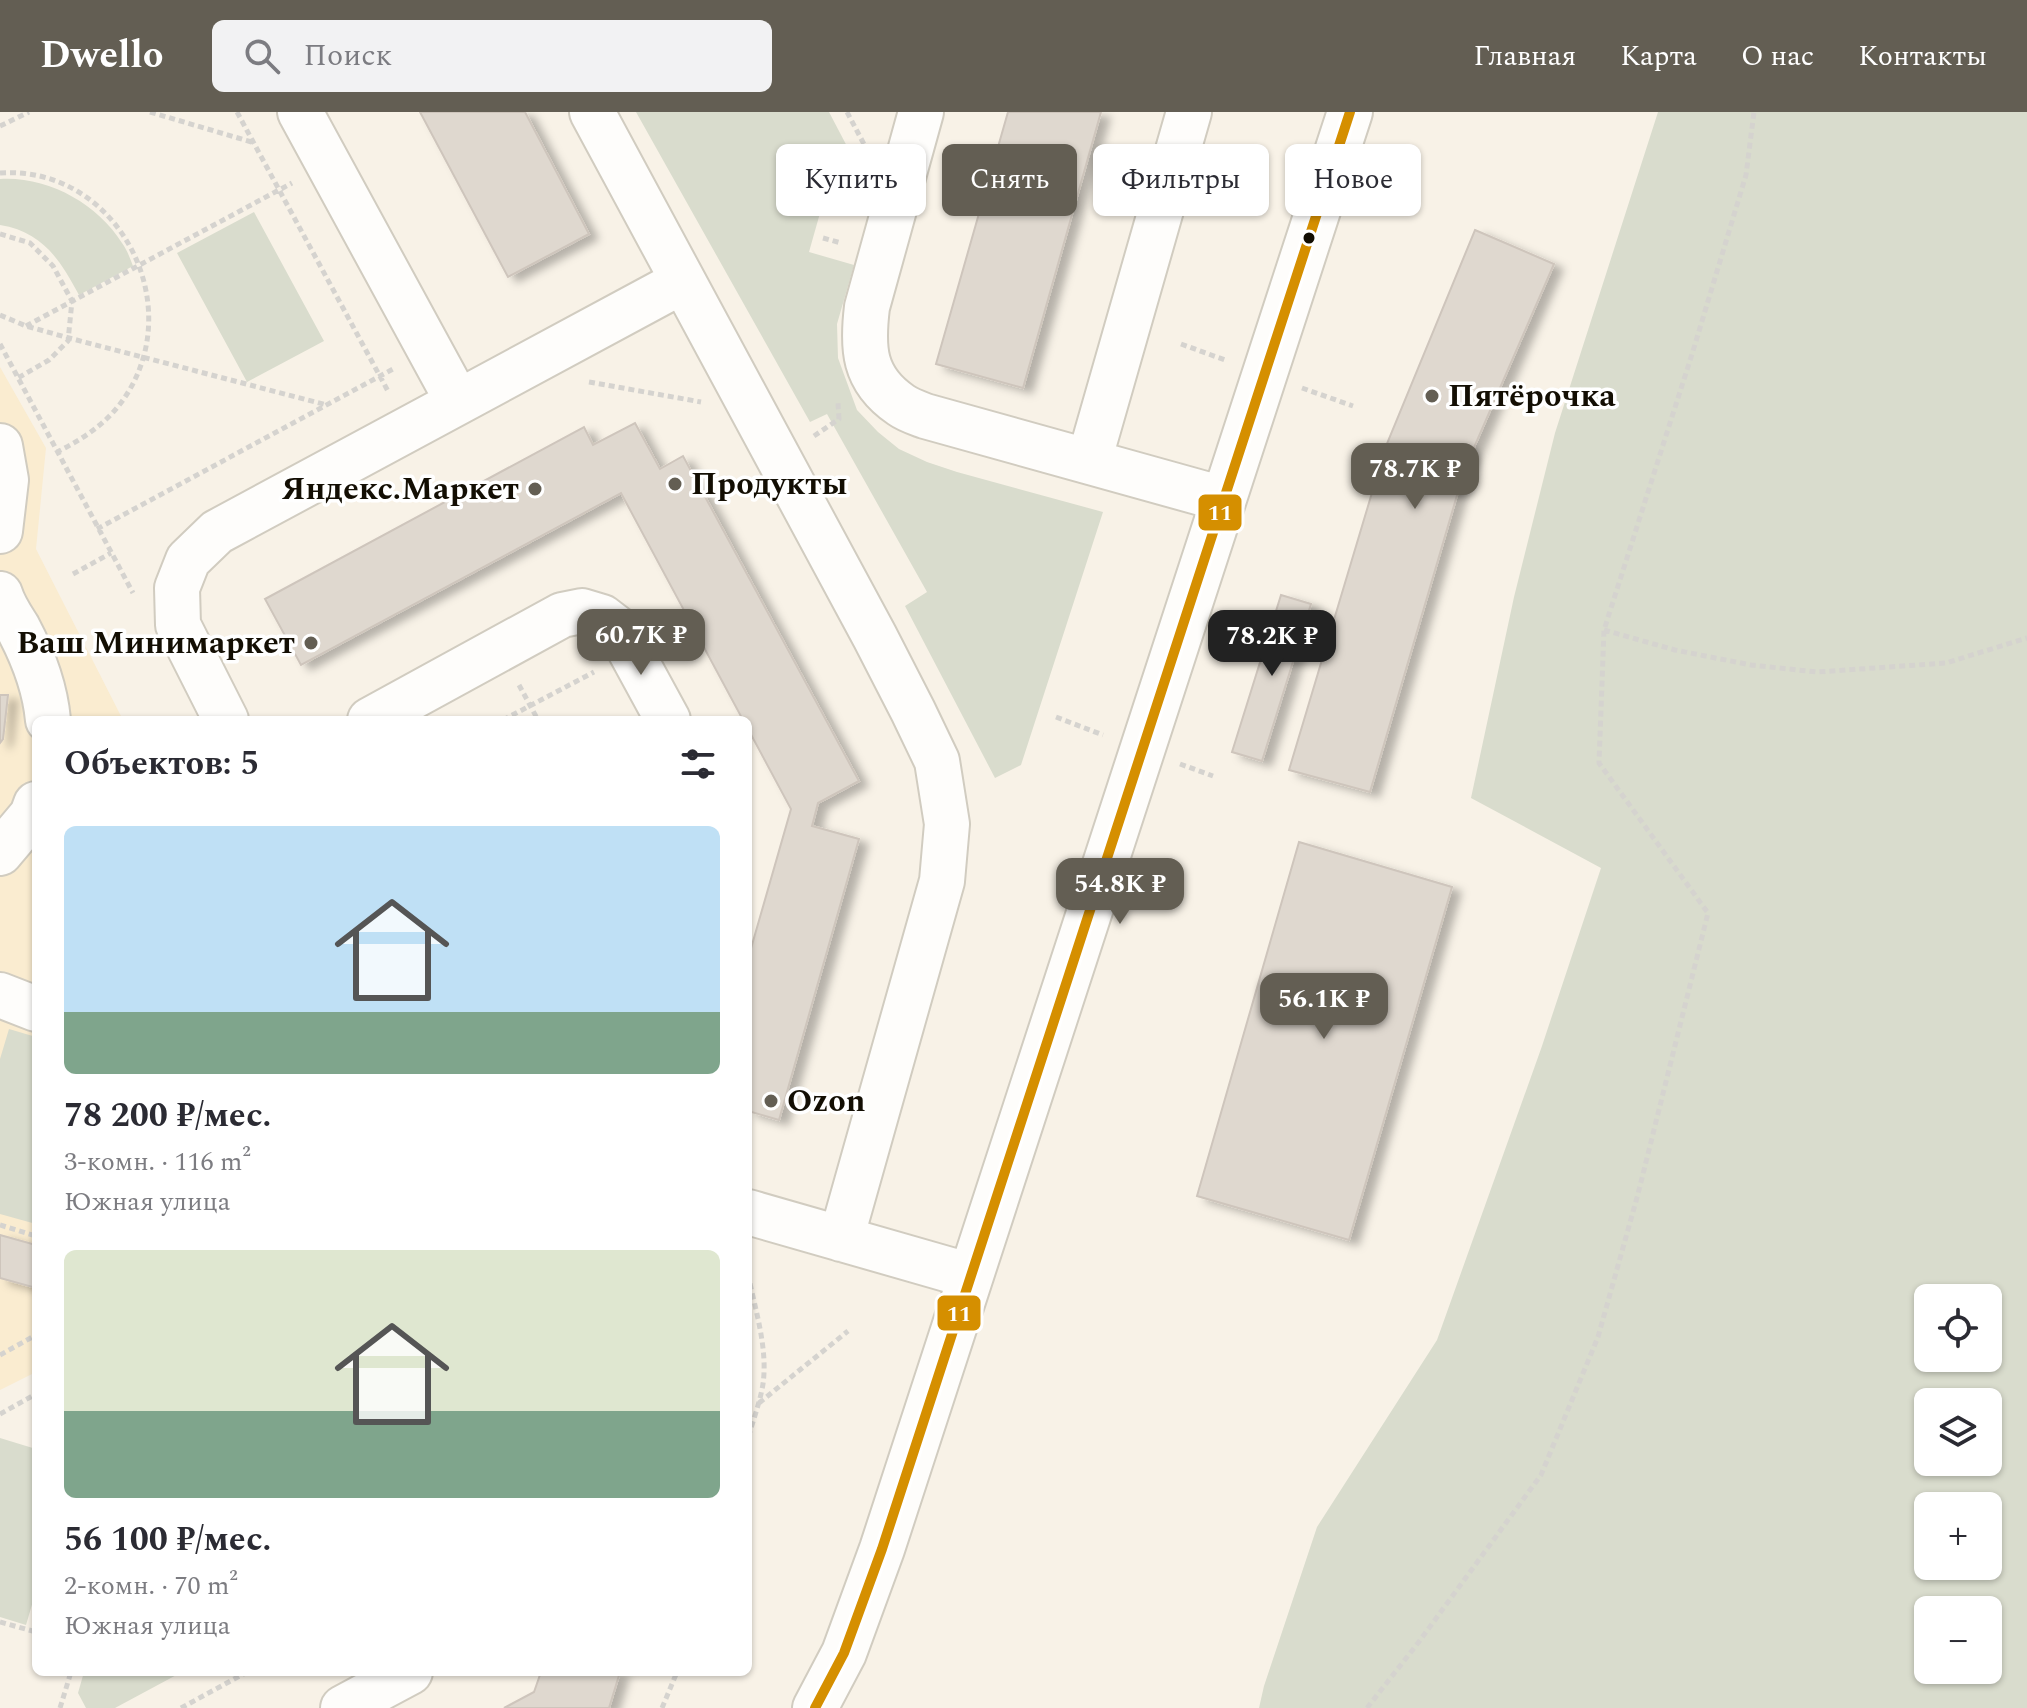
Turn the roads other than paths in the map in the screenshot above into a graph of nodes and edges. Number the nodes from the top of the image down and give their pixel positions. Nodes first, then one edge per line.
1 (300, 112) edge
2 (592, 112) edge
3 (921, 112) edge
4 (1189, 112) edge
5 (1350, 112) edge
6 (683, 281) junction
7 (458, 402) junction
8 (0, 446) edge
9 (1089, 461) junction
10 (1223, 499) junction
11 (0, 531) edge
12 (0, 594) edge
13 (48, 716) edge
14 (224, 716) edge
15 (377, 716) edge
16 (666, 716) edge
17 (32, 815) edge
18 (0, 853) edge
19 (0, 995) edge
20 (32, 1007) edge
21 (752, 1213) edge
22 (841, 1239) junction
23 (971, 1276) junction
24 (403, 1676) edge
25 (343, 1708) edge
26 (815, 1708) edge

1 - 7 street
2 - 6 street
3 - 9 street
4 - 9 street
5 - 10 street
6 - 7 street
6 - 22 street
7 - 14 street
8 - 11 street
9 - 10 street
10 - 23 street
12 - 13 street
15 - 16 street
17 - 18 street
19 - 20 street
21 - 22 street
22 - 23 street
23 - 26 street
24 - 25 street

